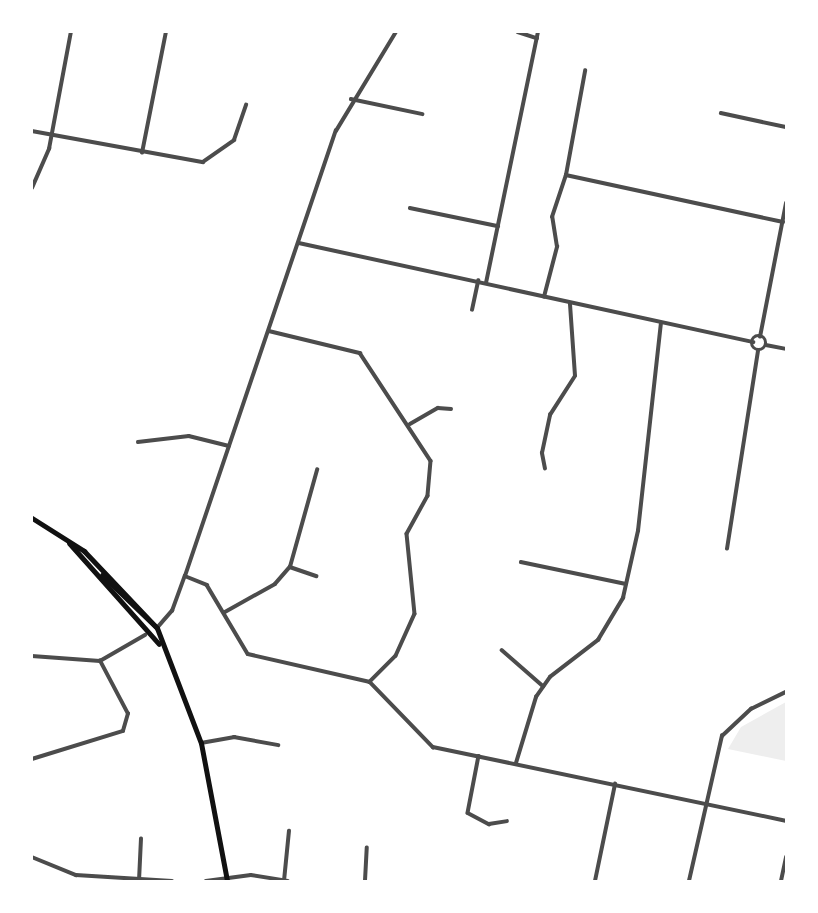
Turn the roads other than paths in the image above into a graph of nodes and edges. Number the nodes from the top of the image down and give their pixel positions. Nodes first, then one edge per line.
1 (71, 32) edge
2 (166, 32) edge
3 (396, 32) edge
4 (518, 32) edge
5 (538, 32) edge
6 (537, 38) junction
7 (586, 71) dead end
8 (351, 99) junction
9 (246, 105) dead end
10 (721, 113) dead end
11 (422, 114) dead end
12 (786, 127) edge
13 (32, 131) edge
14 (52, 135) junction
15 (142, 153) junction
16 (566, 175) junction
17 (32, 188) edge
18 (786, 203) edge
19 (410, 208) dead end
20 (783, 222) junction
21 (498, 226) junction
22 (299, 243) junction
23 (478, 281) junction
24 (486, 283) junction
25 (544, 297) junction
26 (570, 304) junction
27 (472, 310) dead end
28 (661, 324) junction
29 (269, 331) junction
30 (760, 337) junction
31 (753, 342) junction
32 (766, 345) junction
33 (786, 349) edge
34 (758, 350) junction
35 (451, 409) dead end
36 (410, 424) junction
37 (138, 443) dead end
38 (229, 446) junction
39 (545, 469) dead end
40 (317, 470) dead end
41 (32, 518) edge
42 (69, 543) junction
43 (727, 549) dead end
44 (75, 553) junction
45 (521, 562) dead end
46 (290, 568) junction
47 (185, 576) junction
48 (316, 576) dead end
49 (626, 584) junction
50 (225, 612) junction
51 (157, 628) junction
52 (145, 635) junction
53 (159, 644) junction
54 (502, 650) dead end
55 (32, 656) edge
56 (100, 661) junction
57 (370, 682) junction
58 (543, 686) junction
59 (786, 692) edge
60 (201, 743) junction
61 (278, 745) dead end
62 (480, 756) junction
63 (32, 759) edge
64 (516, 763) junction
65 (615, 784) junction
66 (705, 804) junction
67 (507, 821) dead end
68 (786, 821) edge
69 (289, 831) dead end
70 (141, 839) dead end
71 (367, 848) dead end
72 (32, 857) edge
73 (786, 858) edge
74 (227, 880) edge
75 (139, 881) edge
76 (172, 881) edge
77 (206, 881) edge
78 (286, 881) edge
79 (365, 881) edge
80 (595, 881) edge
81 (689, 881) edge
82 (782, 881) edge

1 - 14 street
2 - 15 street
3 - 8 street
4 - 6 street
5 - 6 street
6 - 21 street
7 - 16 street
8 - 11 street
8 - 22 street
9 - 15 street
10 - 12 street
13 - 14 street
14 - 15 street
14 - 17 street
16 - 20 street
16 - 25 street
18 - 20 street
19 - 21 street
20 - 30 street
21 - 24 street
22 - 23 street
22 - 29 street
23 - 24 street
23 - 27 street
24 - 25 street
25 - 26 street
26 - 28 street
26 - 39 street
28 - 31 street
28 - 49 street
29 - 36 street
29 - 38 street
30 - 31 street
30 - 32 street
31 - 34 street
32 - 33 street
32 - 34 street
34 - 43 street
35 - 36 street
36 - 57 street
37 - 38 street
38 - 47 street
40 - 46 street
41 - 42 main road
42 - 44 main road
42 - 51 main road
44 - 51 main road
44 - 52 main road
45 - 49 street
46 - 48 street
46 - 50 street
47 - 50 street
47 - 51 street
49 - 58 street
50 - 57 street
51 - 53 main road
52 - 53 main road
52 - 56 street
53 - 60 main road
54 - 58 street
55 - 56 street
56 - 63 street
57 - 62 street
58 - 64 street
59 - 66 street
60 - 61 street
60 - 74 main road
62 - 64 street
62 - 67 street
64 - 65 street
65 - 66 street
65 - 80 street
66 - 68 street
66 - 81 street
69 - 78 street
70 - 75 street
71 - 79 street
72 - 75 street
73 - 82 street
74 - 77 street
74 - 78 street
75 - 76 street

